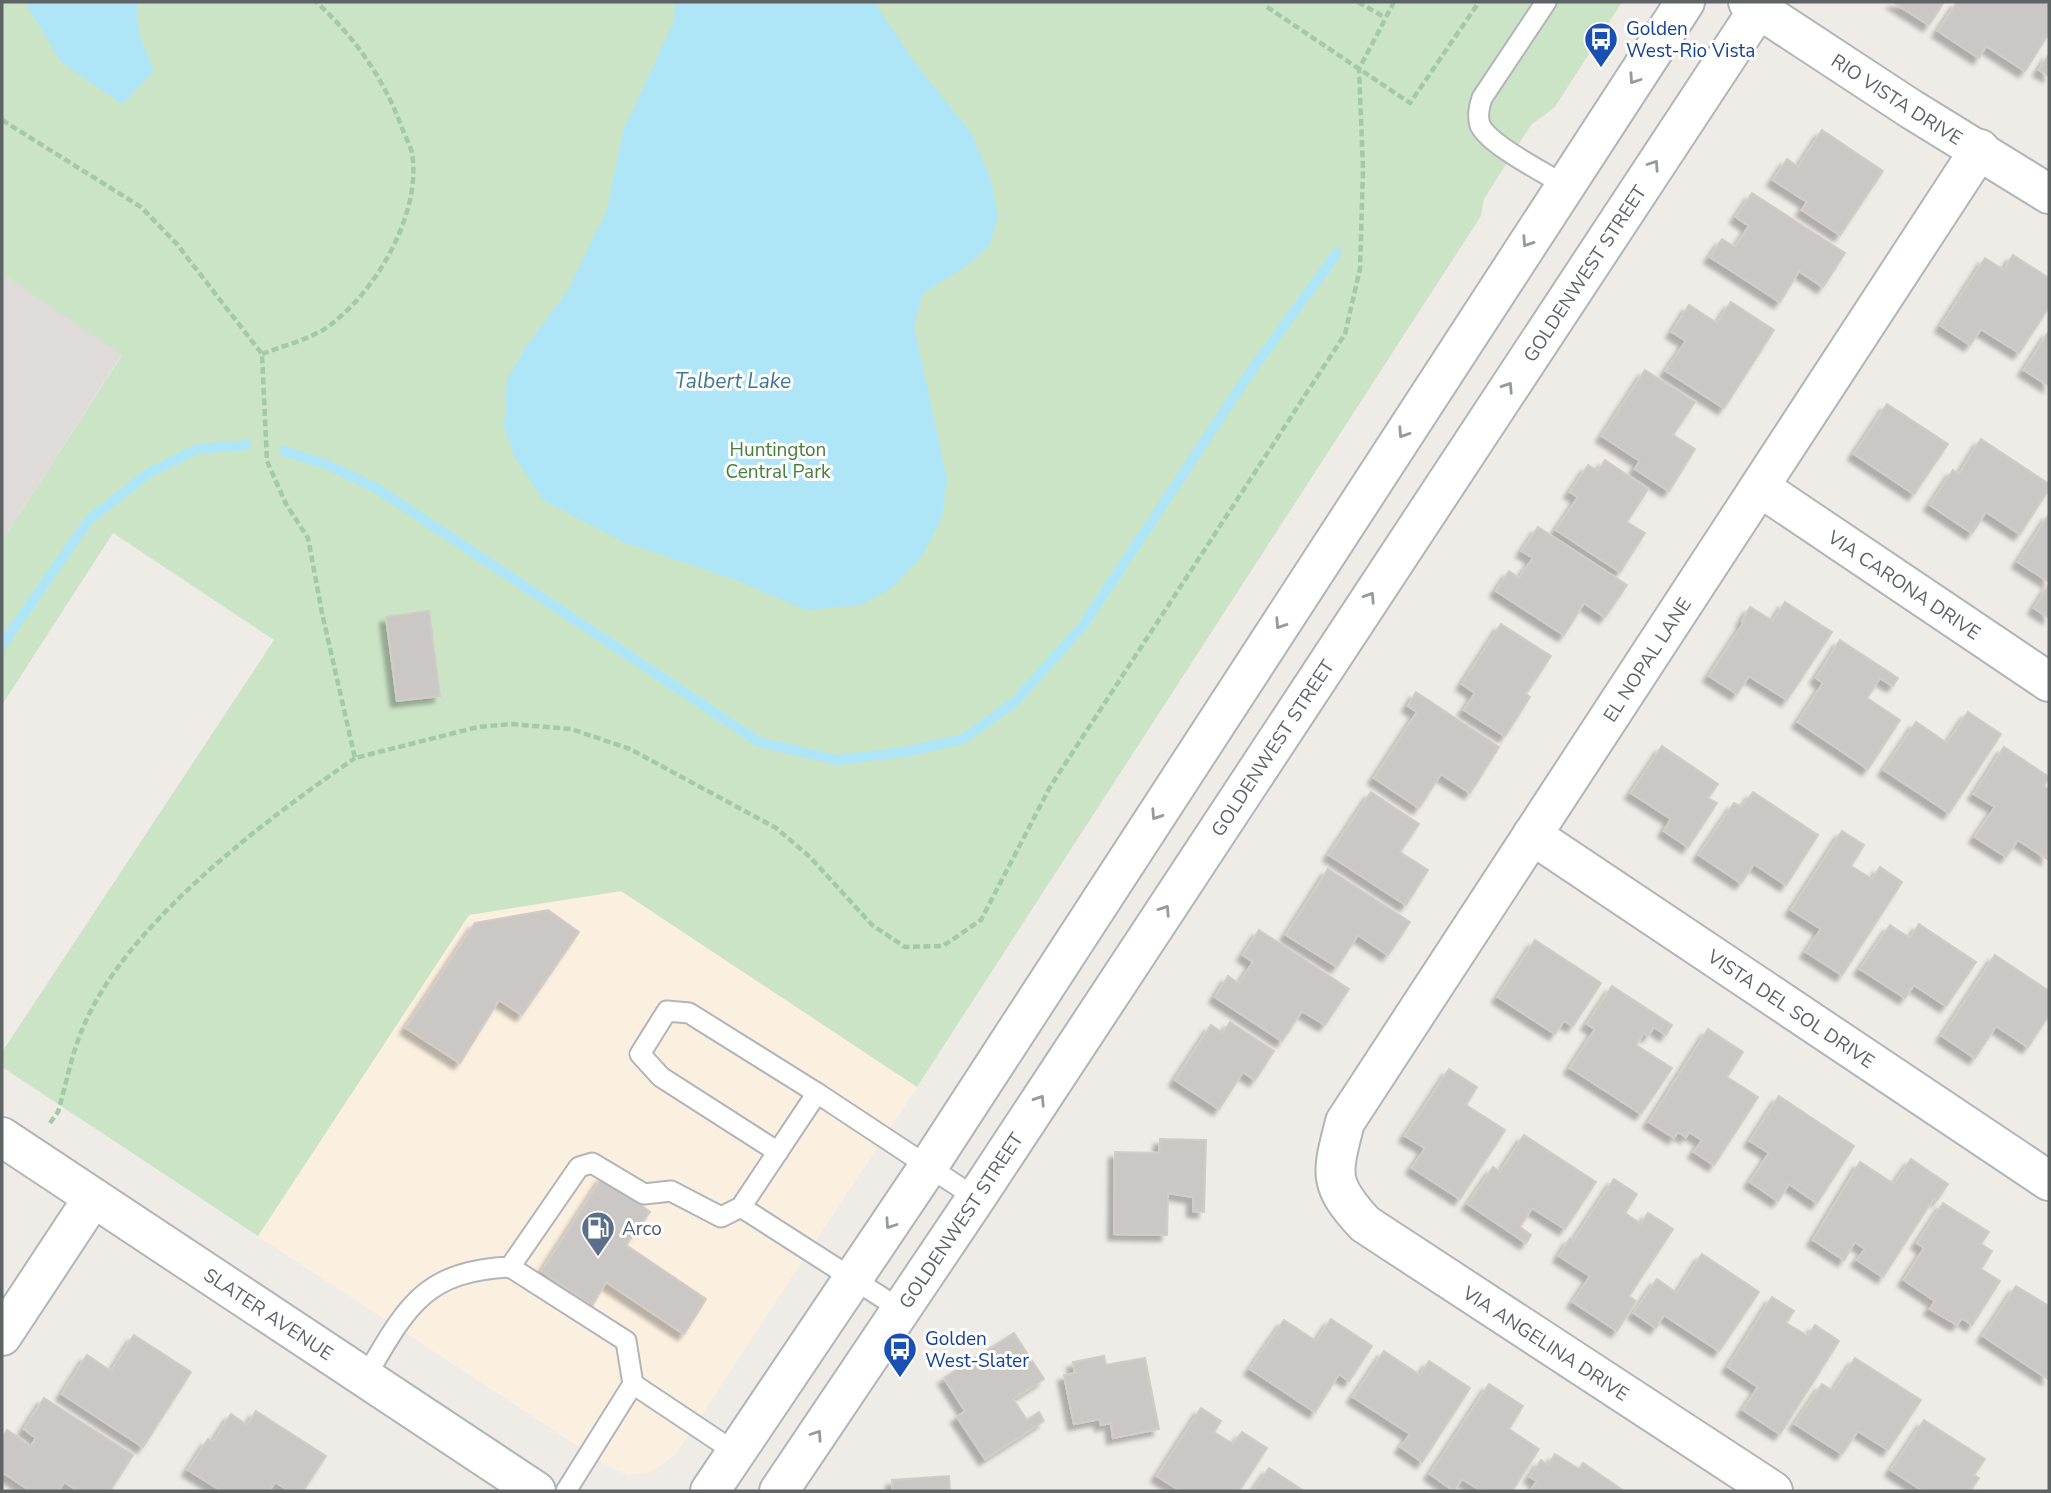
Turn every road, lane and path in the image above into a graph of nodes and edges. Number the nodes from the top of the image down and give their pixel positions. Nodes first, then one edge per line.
1 (316, 2) edge
2 (1358, 2) edge
3 (1394, 2) edge
4 (1479, 2) edge
5 (1546, 2) edge
6 (1685, 2) edge
7 (1757, 4) edge
8 (1268, 7) dead end
9 (1384, 17) junction
10 (1359, 69) junction
11 (2, 120) edge
12 (1980, 149) junction
13 (1564, 185) junction
14 (2049, 194) edge
15 (262, 354) junction
16 (1761, 488) junction
17 (2049, 682) edge
18 (355, 758) junction
19 (1532, 835) junction
20 (817, 1093) junction
21 (16, 1146) edge
22 (778, 1152) junction
23 (928, 1167) junction
24 (1336, 1180) joint
25 (2049, 1181) edge
26 (93, 1198) junction
27 (976, 1198) junction
28 (741, 1207) junction
29 (510, 1267) junction
30 (853, 1279) junction
31 (900, 1310) junction
32 (2, 1336) edge
33 (365, 1378) junction
34 (633, 1384) junction
35 (734, 1452) junction
36 (536, 1491) edge
37 (566, 1491) edge
38 (709, 1491) edge
39 (779, 1491) edge
40 (1773, 1491) edge

1 - 15 path
2 - 9 path
3 - 9 path
4 - 10 path
5 - 13 lane
6 -> 13 street
7 - 12 street, RIO VISTA DRIVE
27 -> 7 street, GOLDENWEST STREET
8 - 10 path
9 - 10 path
10 - 18 path
11 - 15 path
12 - 14 street, RIO VISTA DRIVE
12 - 16 street, EL NOPAL LANE
13 -> 23 street
15 - 18 path
16 - 17 street, VIA CARONA DRIVE
16 - 19 street, EL NOPAL LANE
18 - 21 path
19 - 24 street, EL NOPAL LANE
19 - 25 street, VISTA DEL SOL DRIVE
20 - 22 lane
20 - 22 lane
20 - 23 lane
21 - 26 street, SLATER AVENUE
22 - 28 lane
23 - 27 lane
23 -> 30 street
24 - 40 street, VIA ANGELINA DRIVE
26 - 32 street
26 - 33 street, SLATER AVENUE
27 - 31 street, GOLDENWEST STREET
28 - 29 lane
28 - 30 lane
29 - 33 lane
29 - 34 lane
30 - 31 lane
30 - 35 street
39 -> 31 street, GOLDENWEST STREET
33 - 36 street, SLATER AVENUE
34 - 35 lane
34 - 37 lane
35 - 38 street

